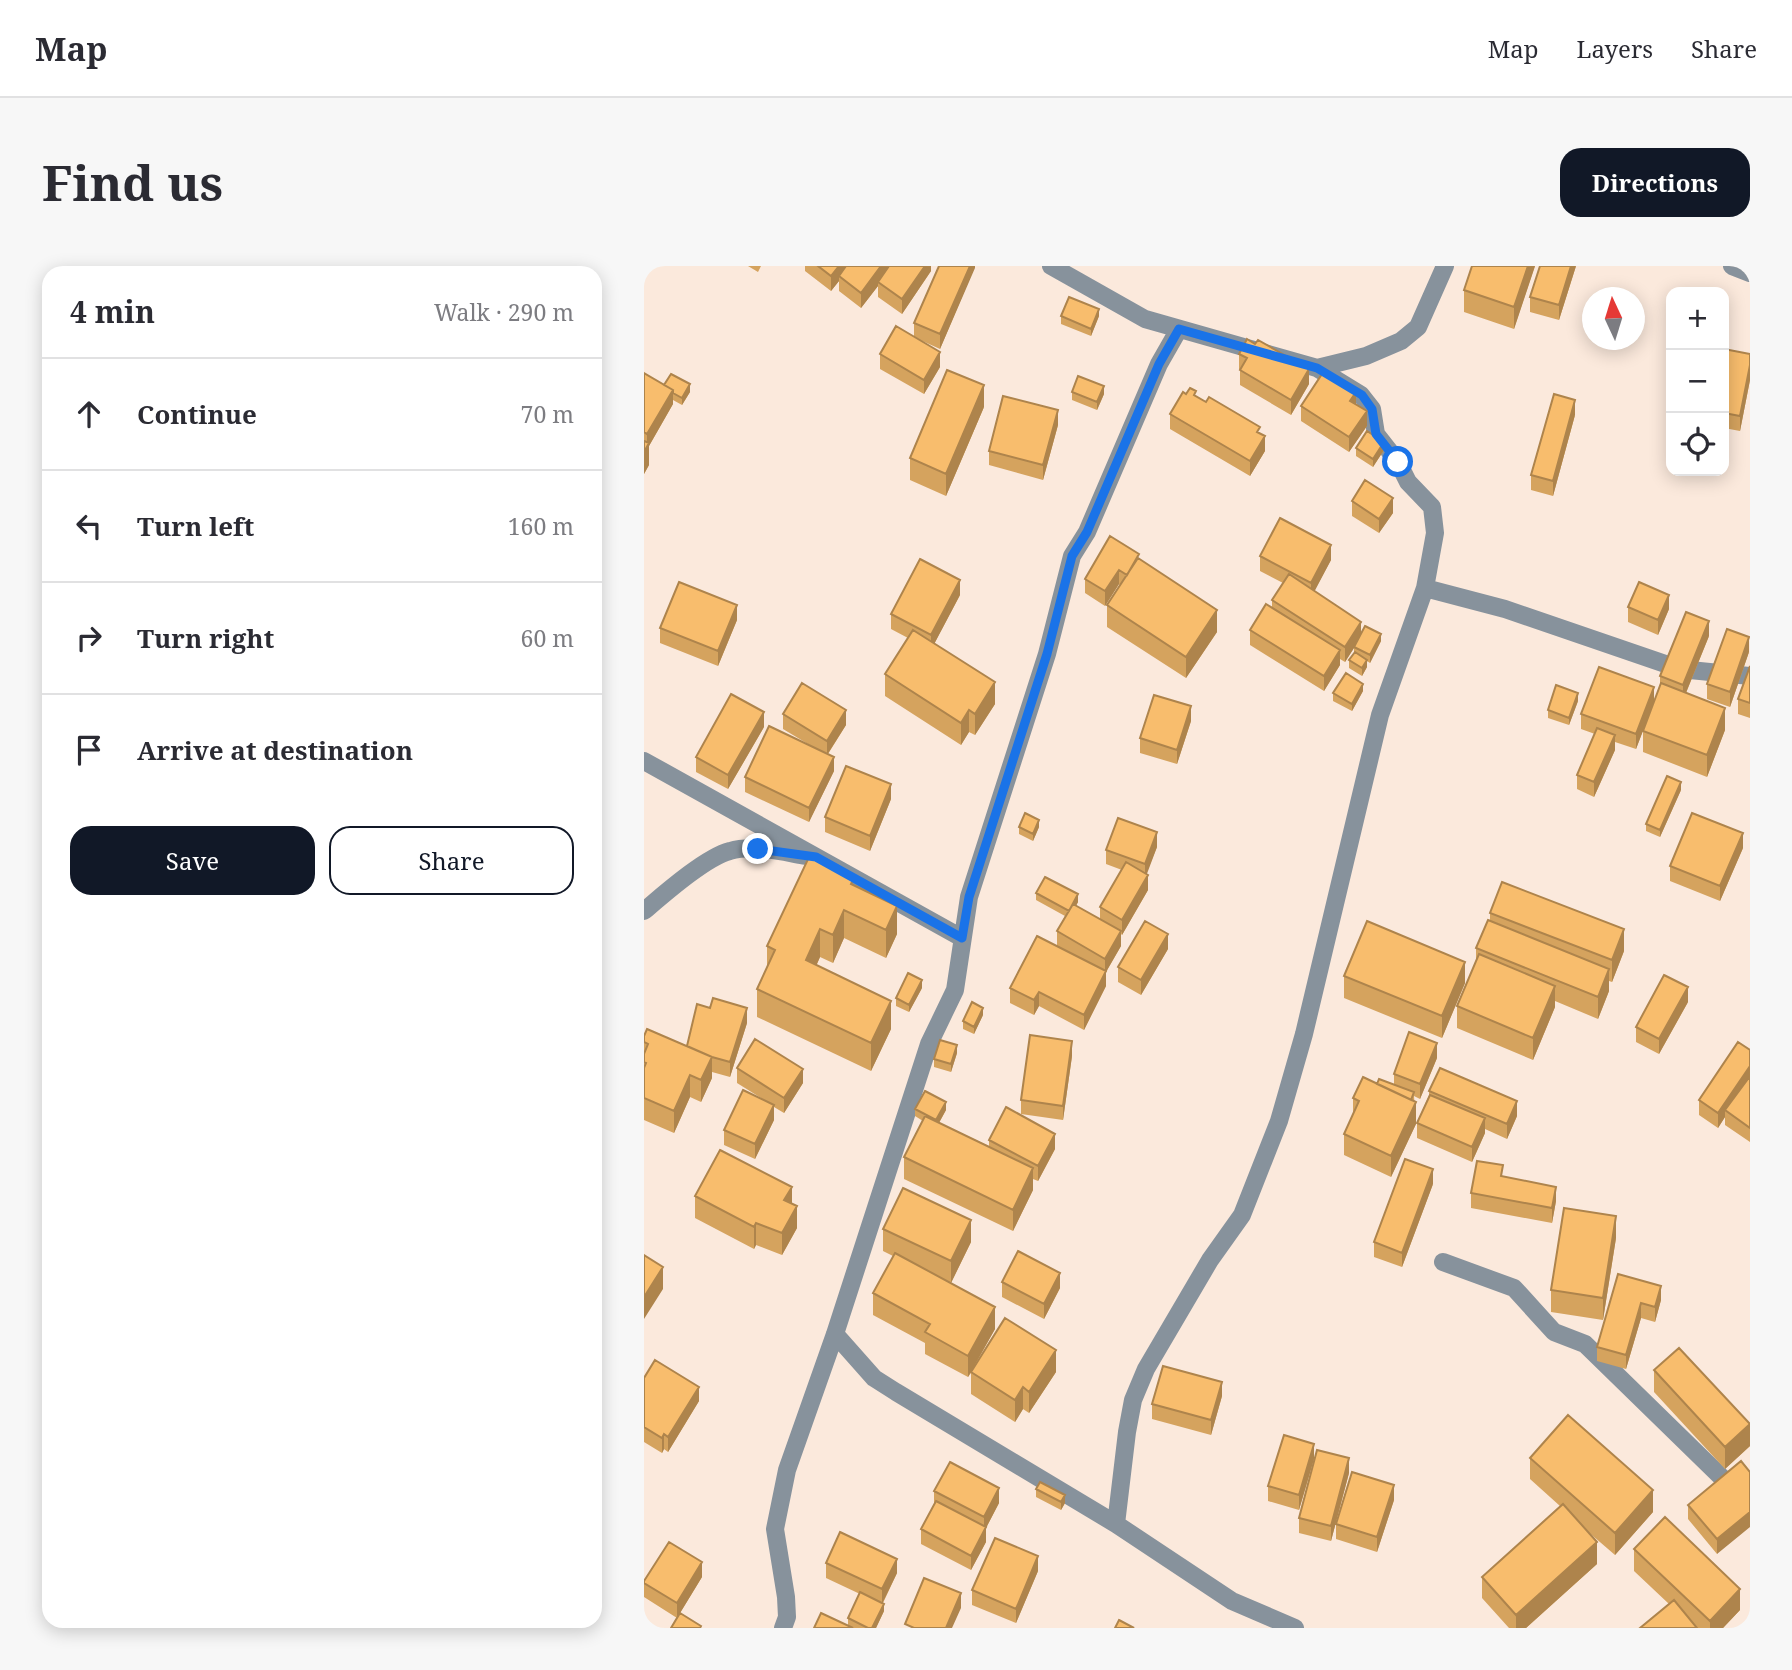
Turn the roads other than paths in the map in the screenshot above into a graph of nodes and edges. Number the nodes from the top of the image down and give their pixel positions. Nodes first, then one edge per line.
1 (1051, 266) edge
2 (1445, 266) edge
3 (1732, 266) edge
4 (1750, 273) edge
5 (1179, 329) junction
6 (1317, 368) junction
7 (1425, 588) junction
8 (1750, 676) edge
9 (644, 761) edge
10 (816, 857) junction
11 (644, 911) edge
12 (962, 938) junction
13 (1443, 1262) dead end
14 (835, 1334) junction
15 (1750, 1505) edge
16 (1116, 1524) junction
17 (783, 1628) edge
18 (1295, 1628) edge

1 - 5 street
2 - 6 street
3 - 4 street
5 - 6 street
5 - 12 street
6 - 7 street
7 - 8 street
7 - 16 street
9 - 10 street
10 - 11 street
10 - 12 street
12 - 14 street
13 - 15 street
14 - 16 street
14 - 17 street
16 - 18 street

